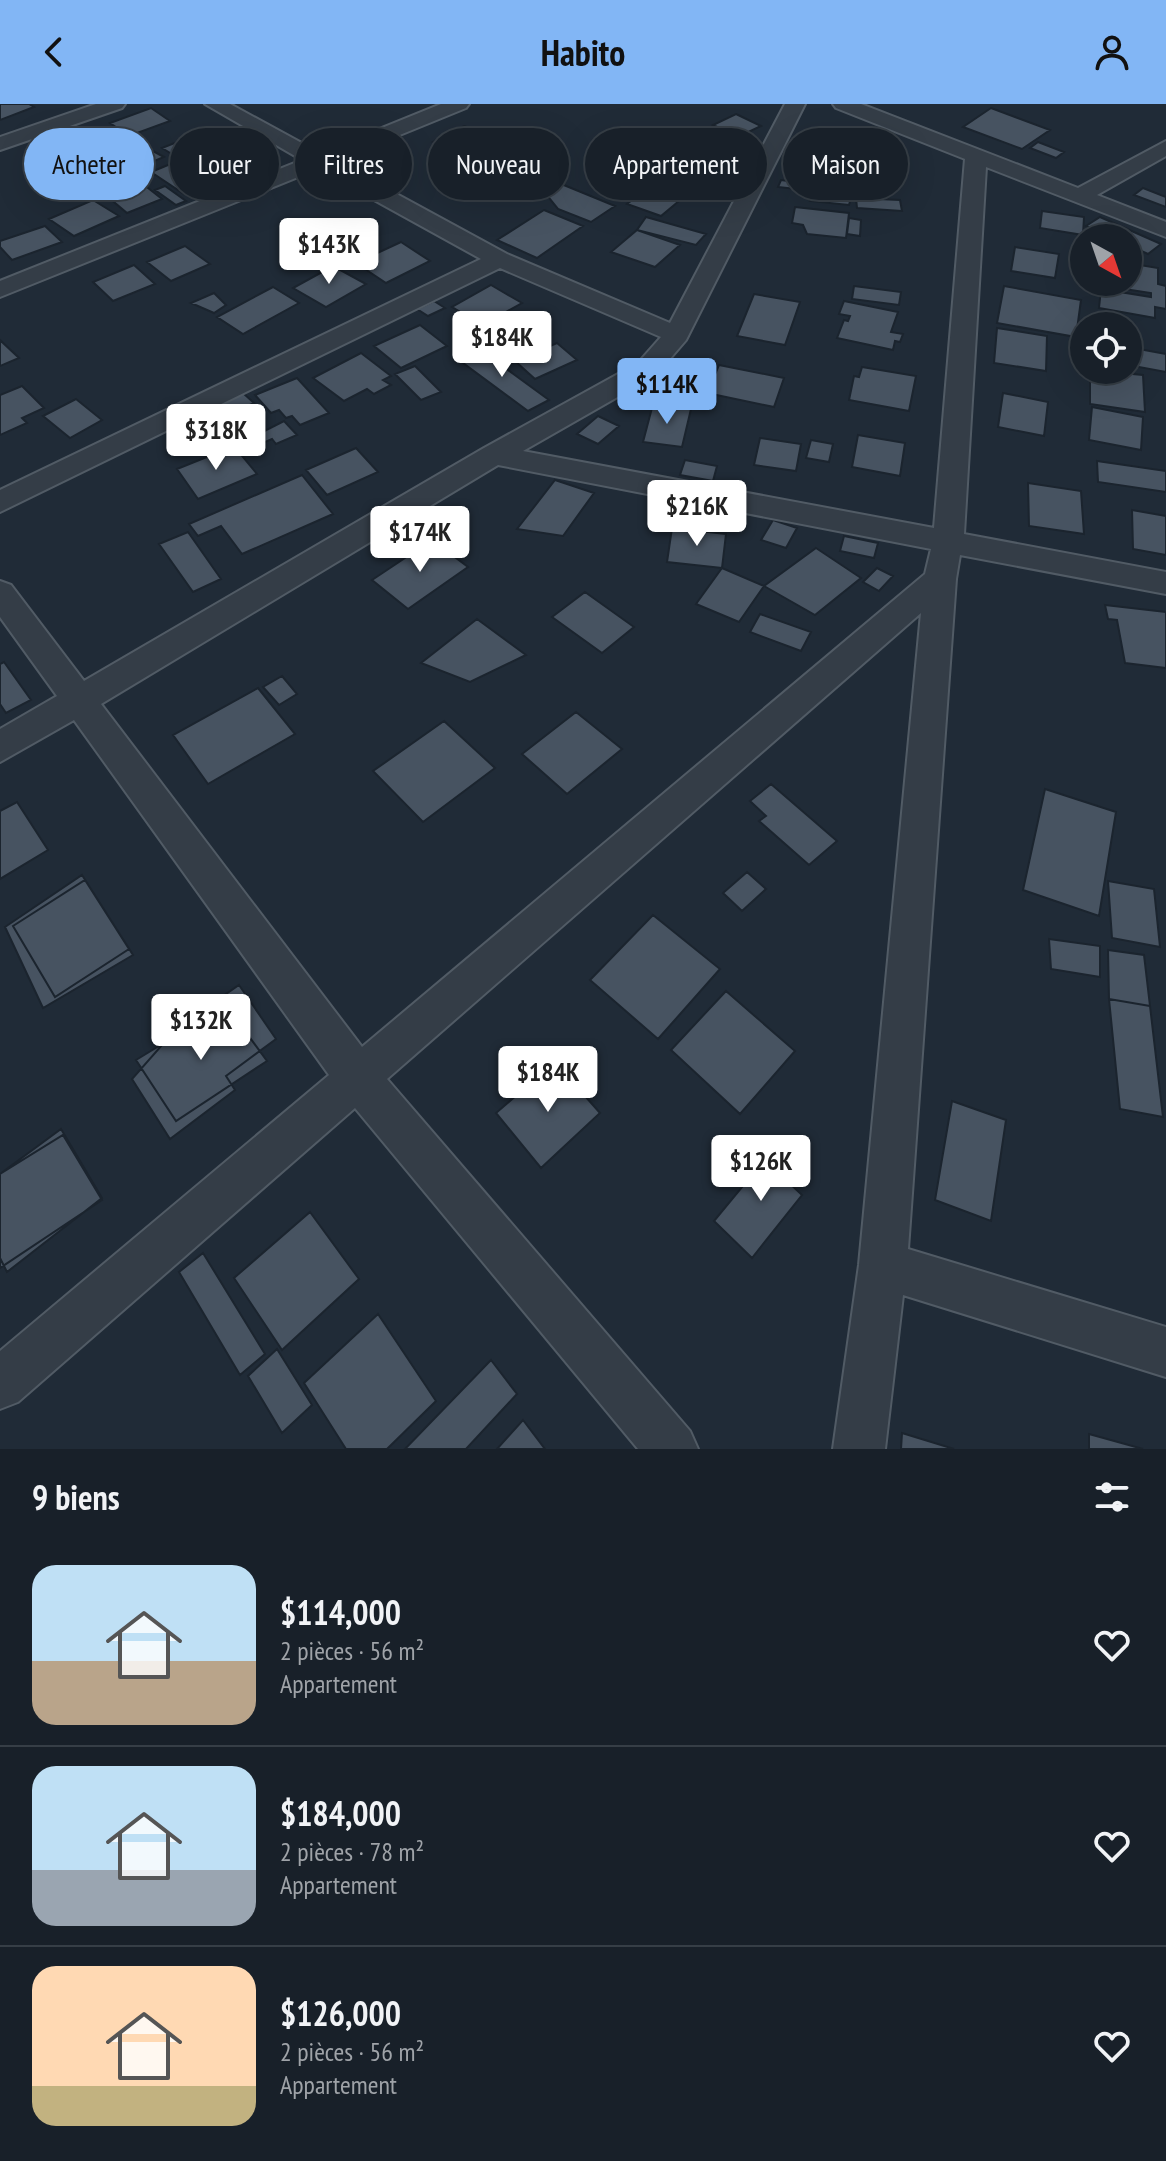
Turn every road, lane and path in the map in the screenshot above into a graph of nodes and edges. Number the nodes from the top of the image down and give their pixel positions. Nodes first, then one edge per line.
1 (115, 104) edge
2 (215, 104) edge
3 (459, 104) edge
4 (795, 104) edge
5 (843, 104) edge
6 (400, 128) edge
7 (0, 144) edge
8 (295, 147) edge
9 (1166, 147) edge
10 (976, 156) junction
11 (295, 171) edge
12 (1080, 196) junction
13 (391, 200) edge
14 (1166, 230) edge
15 (499, 259) junction
16 (0, 290) edge
17 (677, 335) junction
18 (494, 455) junction
19 (0, 502) edge
20 (948, 539) junction
21 (940, 579) junction
22 (1166, 583) edge
23 (0, 593) edge
24 (80, 701) junction
25 (0, 747) edge
26 (358, 1078) junction
27 (883, 1265) junction
28 (1166, 1352) edge
29 (0, 1384) edge
30 (672, 1449) edge
31 (859, 1449) edge

1 - 7 street
2 - 8 street
3 - 6 street
4 - 17 street
5 - 10 street
9 - 12 street
10 - 12 street
10 - 20 street
11 - 16 street
12 - 14 street
13 - 15 street
15 - 17 street
15 - 19 street
17 - 18 street
18 - 20 street
18 - 24 street
20 - 21 street
20 - 22 street
21 - 26 street
21 - 27 street
23 - 24 street
24 - 25 street
24 - 26 street
26 - 29 street
26 - 30 street
27 - 28 street
27 - 31 street

